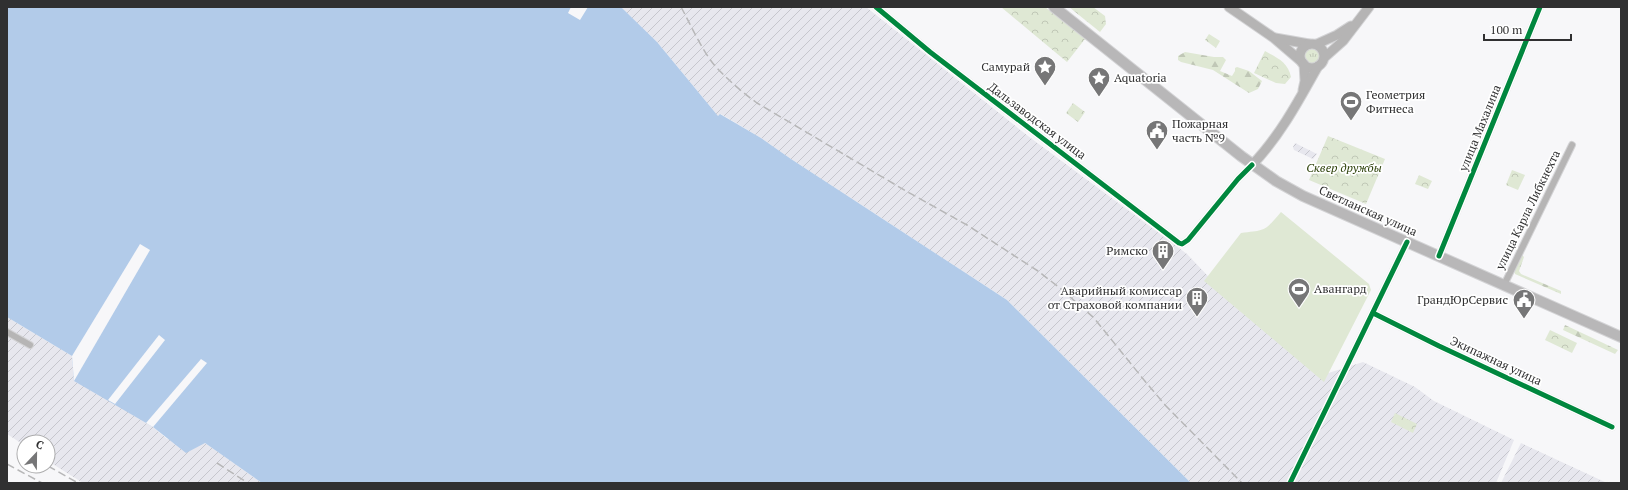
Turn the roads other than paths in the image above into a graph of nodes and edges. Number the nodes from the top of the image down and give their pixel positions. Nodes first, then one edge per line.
1 (876, 7) edge
2 (1054, 7) edge
3 (1229, 7) edge
4 (1369, 7) edge
5 (1540, 7) edge
6 (1357, 22) junction
7 (1274, 38) junction
8 (1313, 44) junction
9 (1325, 57) junction
10 (1303, 63) junction
11 (1318, 66) junction
12 (1302, 95) junction
13 (1572, 145) dead end
14 (1252, 165) junction
15 (1406, 242) junction
16 (1439, 256) junction
17 (1504, 285) junction
18 (1372, 313) junction
19 (7, 332) edge
20 (1621, 337) edge
21 (30, 345) dead end
22 (1612, 427) dead end
23 (1290, 483) edge

1 - 14 street, Дальзаводская улица
2 - 14 main road, Светланская улица
3 - 7 main road
4 - 6 main road
5 - 16 street, улица Махалина
6 - 8 main road
6 - 9 main road
7 - 8 main road
7 - 10 main road
8 - 9 main road
8 - 10 main road
9 - 11 main road
10 - 11 main road
10 - 12 main road
11 - 12 main road
12 - 14 main road
13 - 17 street, улица Карла Либкнехта
14 - 15 main road, Светланская улица
15 - 16 main road, Светланская улица
15 - 18 street
16 - 17 main road, Светланская улица
17 - 20 main road, Светланская улица
18 - 22 street, Экипажная улица
18 - 23 street
19 - 21 street

